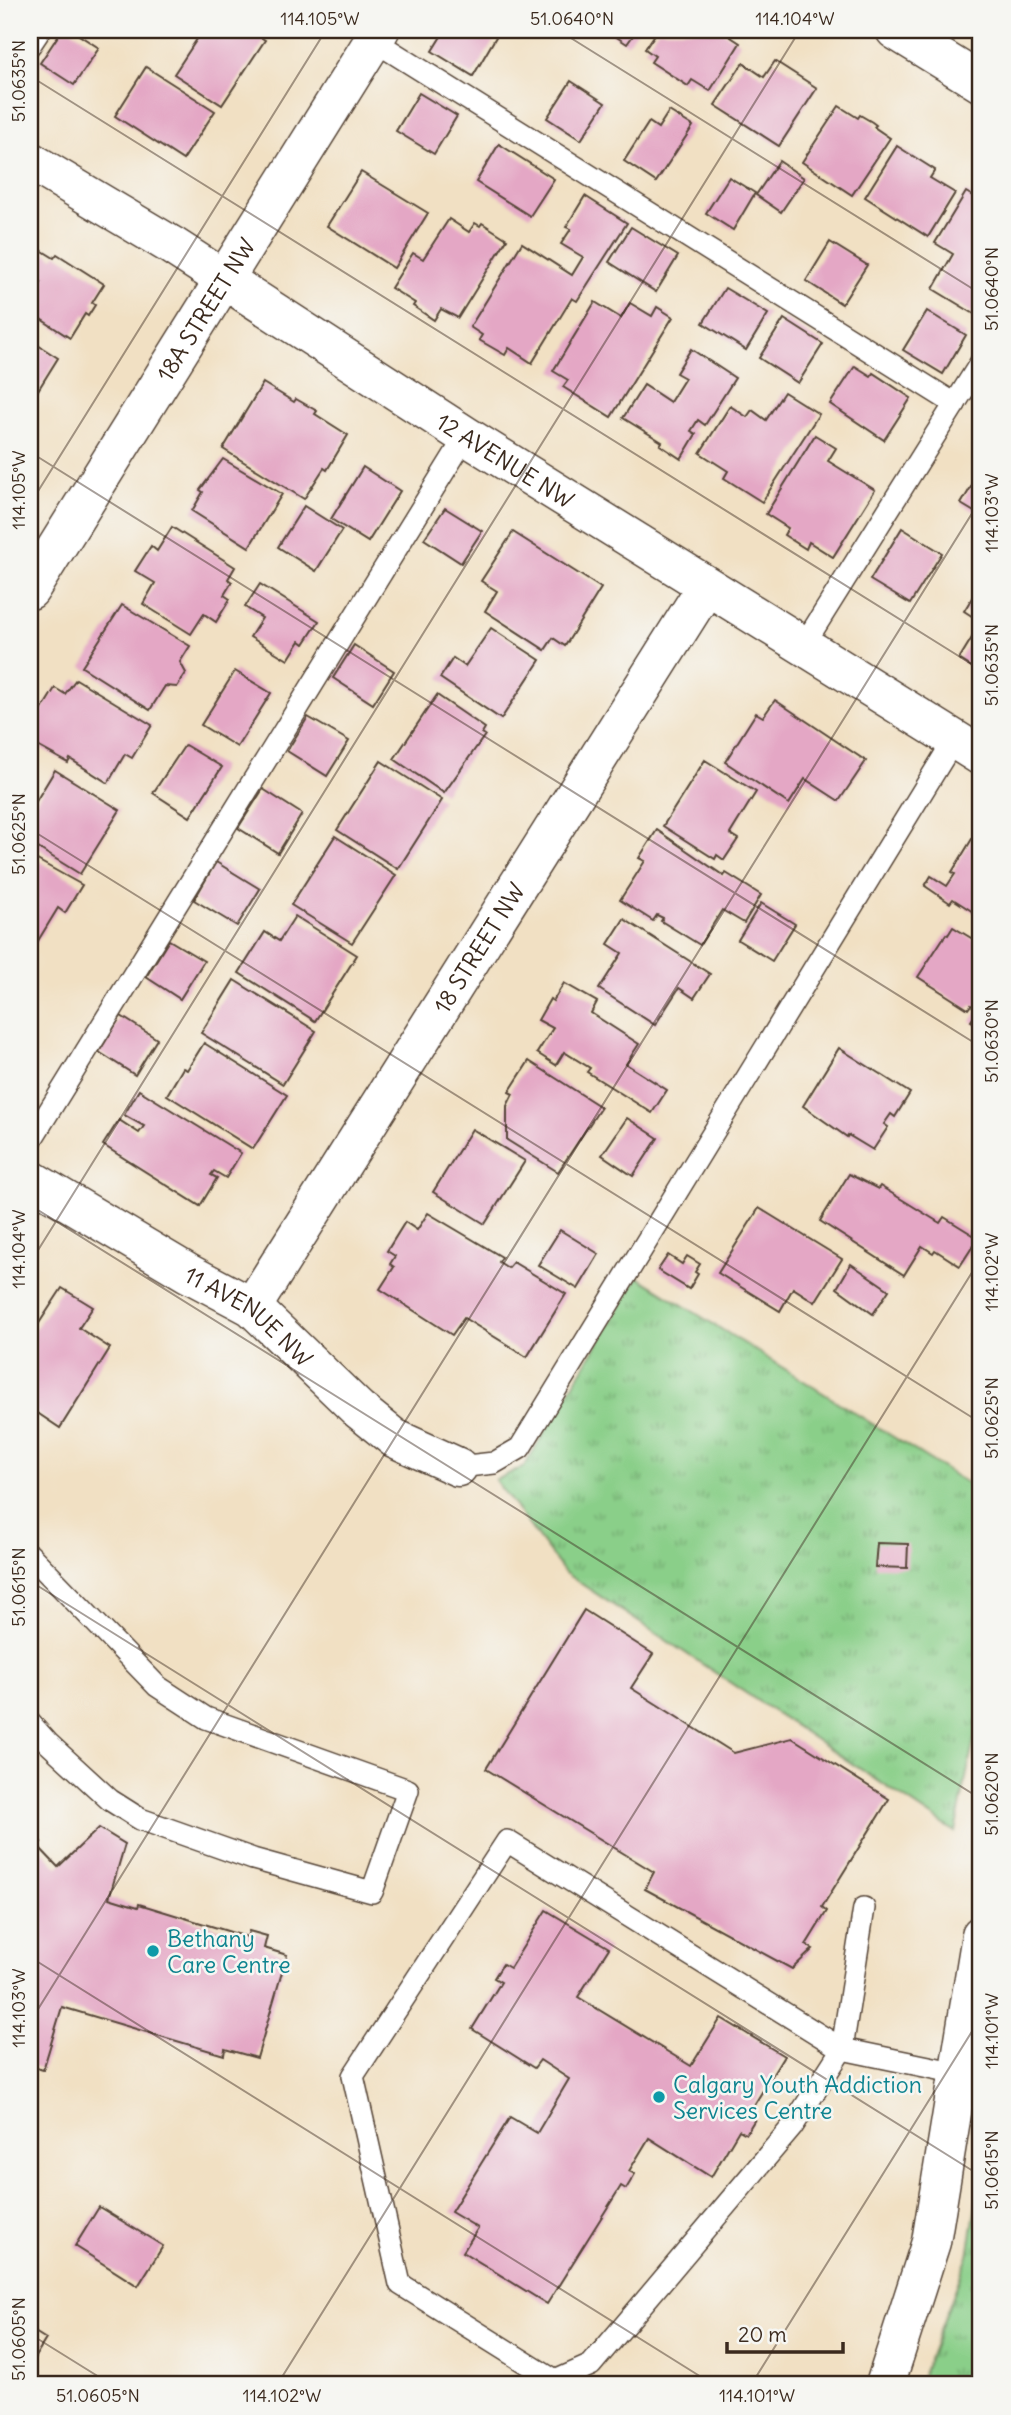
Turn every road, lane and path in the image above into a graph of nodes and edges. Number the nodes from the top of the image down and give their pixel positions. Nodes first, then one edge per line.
1 (40, 30) edge
2 (895, 30) edge
3 (376, 35) edge
4 (30, 46) edge
5 (981, 83) edge
6 (30, 161) edge
7 (225, 280) junction
8 (981, 362) edge
9 (955, 404) junction
10 (466, 436) junction
11 (706, 586) junction
12 (30, 590) edge
13 (803, 646) junction
14 (967, 748) edge
15 (30, 1142) edge
16 (30, 1179) edge
17 (252, 1307) junction
18 (457, 1467) joint
19 (30, 1555) edge
20 (30, 1723) edge
21 (864, 1908) dead end
22 (981, 1935) edge
23 (842, 2049) junction
24 (958, 2073) junction
25 (885, 2385) edge

1 - 4 lane
2 - 5 street
3 - 7 street, 18A STREET NW
3 - 9 lane
6 - 7 street, 12 AVENUE NW
7 - 10 street, 12 AVENUE NW
7 - 12 street, 18A STREET NW
8 - 9 lane
9 - 13 lane
10 - 11 street, 12 AVENUE NW
10 - 15 lane
11 - 13 street, 12 AVENUE NW
11 - 17 street, 18 STREET NW
13 - 14 street, 12 AVENUE NW
14 - 18 lane
16 - 17 street, 11 AVENUE NW
17 - 18 street, 11 AVENUE NW
19 - 20 lane
21 - 23 lane
22 - 24 street
23 - 23 lane
23 - 24 lane
24 - 25 street

